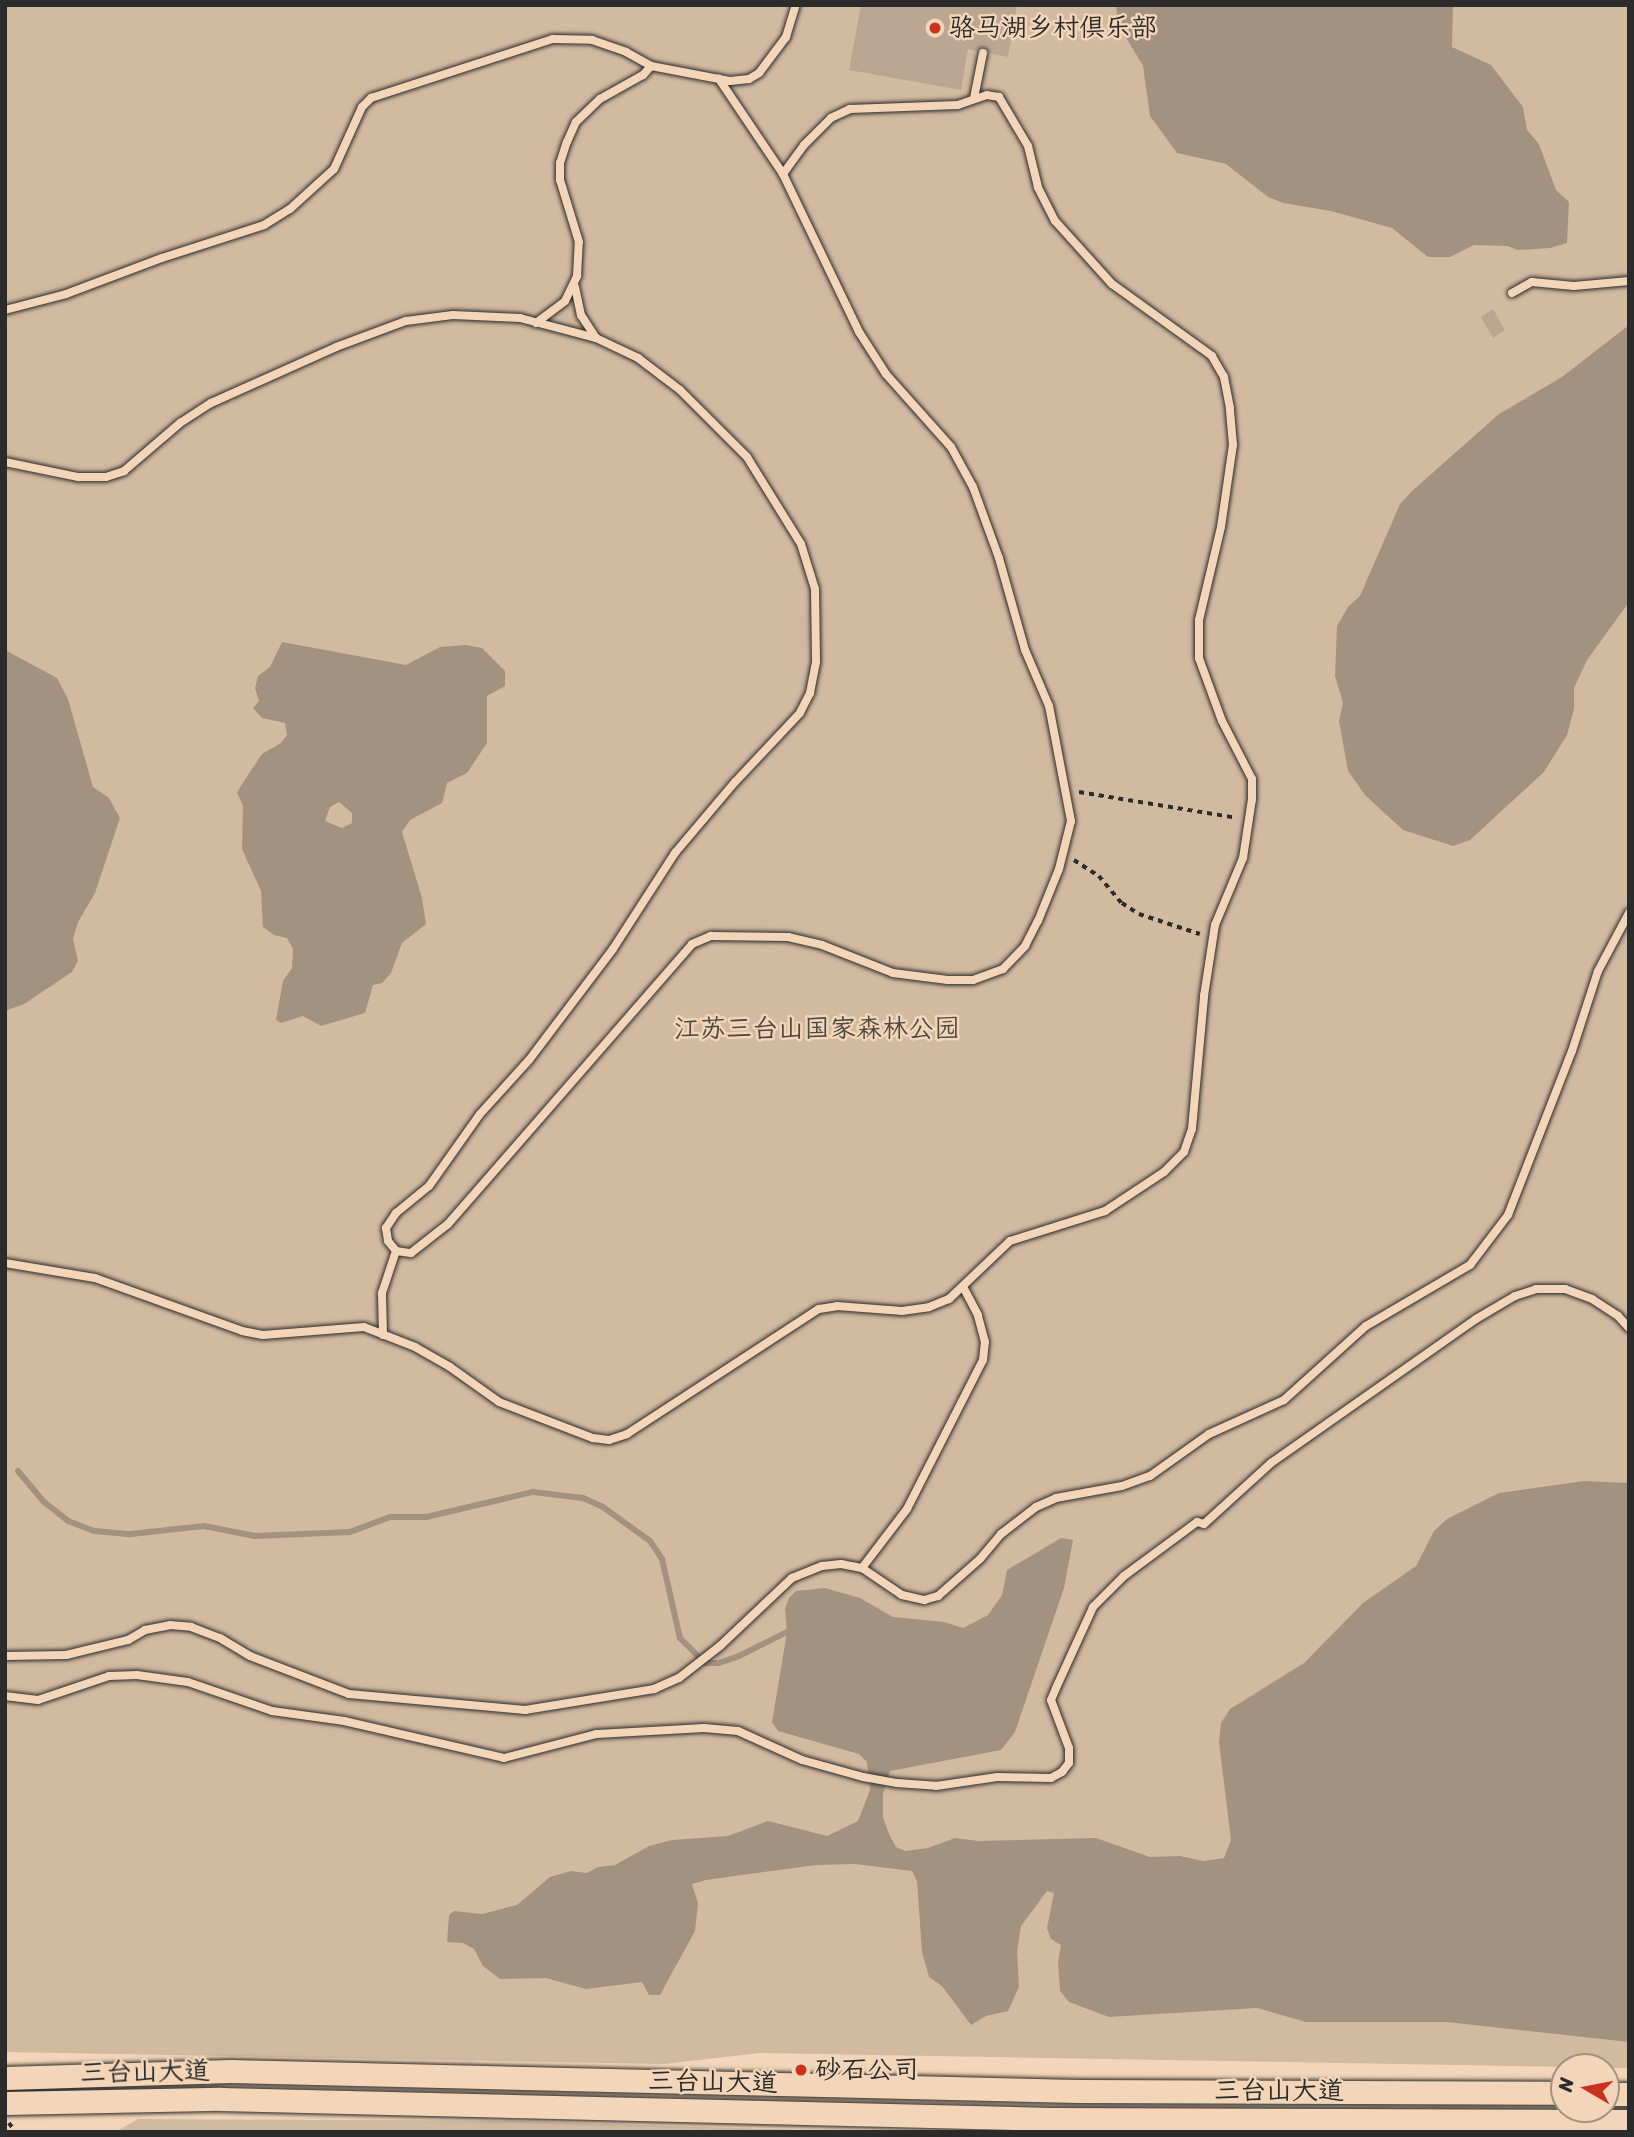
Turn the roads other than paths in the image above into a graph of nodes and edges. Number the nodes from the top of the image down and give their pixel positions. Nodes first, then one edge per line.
1 (796, 5) edge
2 (983, 52) dead end
3 (651, 66) junction
4 (719, 79) junction
5 (974, 98) junction
6 (783, 174) junction
7 (1629, 281) edge
8 (575, 285) junction
9 (1512, 293) dead end
10 (5, 310) edge
11 (536, 323) junction
12 (596, 338) junction
13 (5, 462) edge
14 (1629, 913) edge
15 (396, 1251) junction
16 (5, 1263) edge
17 (962, 1287) junction
18 (1629, 1328) edge
19 (383, 1335) junction
20 (862, 1568) junction
21 (5, 1656) edge
22 (5, 1696) edge
23 (5, 2078) edge
24 (1067, 2090) junction
25 (1550, 2093) edge
26 (5, 2103) edge
27 (1629, 2121) edge
28 (1051, 2125) edge
29 (1074, 2125) edge

1 - 4 lane
2 - 5 lane
3 - 4 lane
3 - 8 lane
3 - 10 lane
4 - 6 lane
5 - 6 lane
5 - 17 lane
6 - 15 lane
7 - 9 lane
8 - 11 lane
8 - 12 lane
11 - 12 lane
11 - 13 lane
12 - 15 lane
14 - 20 lane
15 - 19 lane
16 - 19 lane
17 - 19 lane
17 - 20 lane
18 - 22 lane
20 - 21 lane
23 - 24 main road, 三台山大道
24 - 25 main road, 三台山大道
24 - 28 main road
24 - 29 main road
26 - 28 main road, 三台山大道
27 - 29 main road, 三台山大道
28 - 29 main road, 三台山大道

